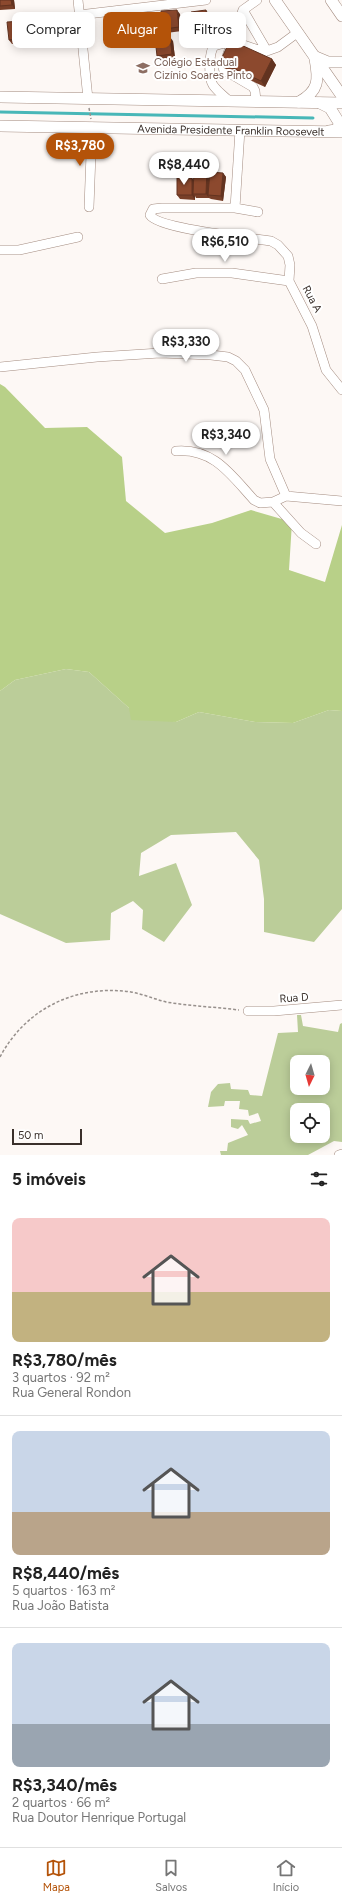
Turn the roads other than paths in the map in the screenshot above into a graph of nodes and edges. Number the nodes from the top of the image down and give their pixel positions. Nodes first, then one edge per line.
1 (78, 0) edge
2 (206, 0) edge
3 (257, 0) edge
4 (275, 0) edge
5 (331, 0) edge
6 (147, 4) edge
7 (243, 10) joint
8 (79, 12) edge
9 (95, 12) edge
10 (342, 16) edge
11 (297, 33) junction
12 (246, 46) edge
13 (83, 48) edge
14 (213, 48) edge
15 (230, 48) edge
16 (267, 51) junction
17 (315, 56) junction
18 (342, 62) edge
19 (342, 96) edge
20 (0, 97) edge
21 (229, 101) junction
22 (256, 101) junction
23 (299, 102) junction
24 (314, 102) junction
25 (342, 103) edge
26 (89, 104) junction
27 (91, 123) junction
28 (0, 126) edge
29 (240, 130) junction
30 (328, 131) junction
31 (342, 132) edge
32 (89, 208) dead end
33 (235, 208) junction
34 (258, 212) dead end
35 (78, 237) dead end
36 (0, 250) edge
37 (162, 278) dead end
38 (289, 281) junction
39 (0, 367) edge
40 (342, 390) edge
41 (176, 451) dead end
42 (286, 496) junction
43 (342, 501) edge
44 (274, 502) junction
45 (316, 544) dead end
46 (342, 1006) edge
47 (248, 1011) road end
48 (342, 1154) edge
49 (339, 1155) edge

1 - 8 street
2 - 6 street
3 - 7 street
4 - 11 main road
5 - 10 main road
6 - 9 street
7 - 16 street
11 - 16 street
11 - 17 main road
12 - 16 street
13 - 26 street
14 - 21 street
15 - 22 street
17 - 18 main road
17 - 19 main road
17 - 23 main road
20 - 26 main road
21 - 22 main road
21 - 26 main road
22 - 23 main road
23 - 24 main road
24 - 25 main road
24 - 30 main road
27 - 28 main road, Avenida Presidente Franklin Roosevelt
27 - 29 main road, Avenida Presidente Franklin Roosevelt
27 - 32 street
29 - 30 main road, Avenida Presidente Franklin Roosevelt
29 - 33 street
30 - 31 main road, Avenida Presidente Franklin Roosevelt
33 - 34 street
33 - 38 street, Rua A
35 - 36 street
37 - 38 street
38 - 40 street, Rua A
39 - 42 street
41 - 44 street
42 - 43 street
42 - 44 street
44 - 45 street
46 - 47 street, Rua D
48 - 49 street

